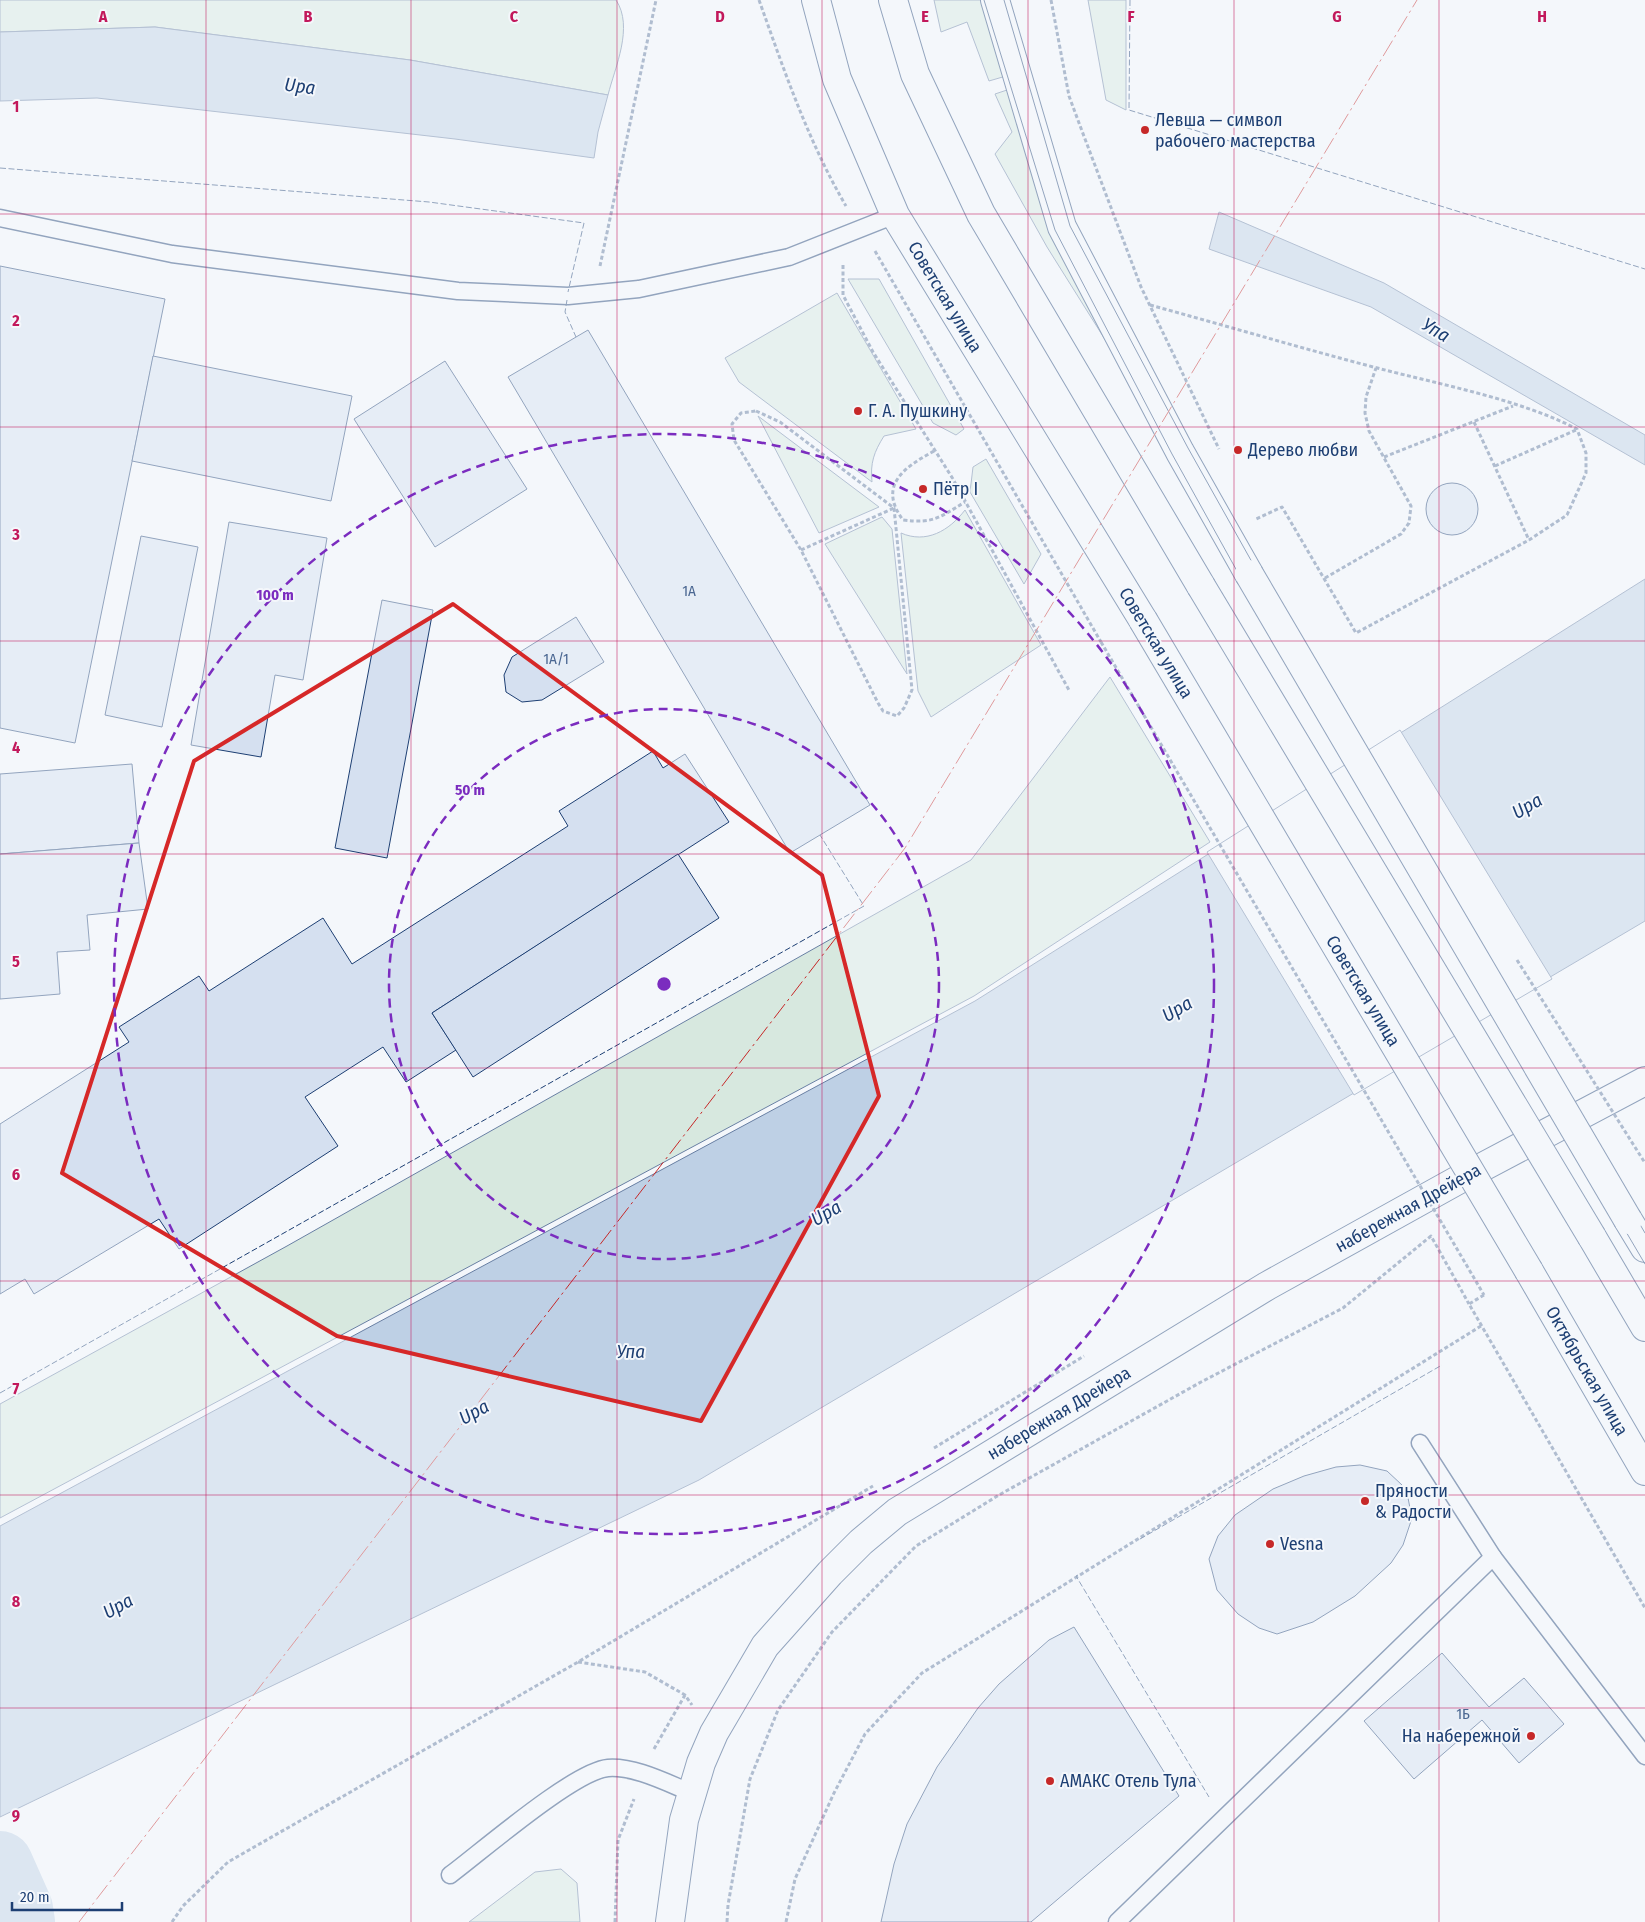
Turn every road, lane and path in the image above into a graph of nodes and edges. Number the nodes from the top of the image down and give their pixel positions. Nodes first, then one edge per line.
1 (656, 0) edge
2 (759, 0) edge
3 (816, 0) edge
4 (893, 0) edge
5 (995, 0) edge
6 (1051, 0) edge
7 (895, 215) junction
8 (0, 218) edge
9 (862, 229) junction
10 (844, 235) junction
11 (594, 293) junction
12 (1150, 305) junction
13 (1376, 368) junction
14 (1515, 406) junction
15 (1474, 422) junction
16 (1577, 429) junction
17 (934, 451) junction
18 (1384, 457) junction
19 (1223, 458) dead end
20 (1495, 466) junction
21 (965, 502) junction
22 (894, 508) junction
23 (1254, 520) dead end
24 (1529, 540) junction
25 (801, 550) junction
26 (1325, 578) junction
27 (1070, 692) dead end
28 (1645, 1081) edge
29 (1418, 1165) dead end
30 (1409, 1170) dead end
31 (1645, 1248) edge
32 (1529, 1270) joint
33 (1469, 1304) junction
34 (1481, 1326) junction
35 (1645, 1327) edge
36 (1092, 1351) dead end
37 (1420, 1444) dead end
38 (932, 1449) dead end
39 (1645, 1471) edge
40 (874, 1485) dead end
41 (1493, 1557) junction
42 (1645, 1608) edge
43 (578, 1662) junction
44 (685, 1695) junction
45 (714, 1733) junction
46 (1645, 1756) edge
47 (644, 1773) junction
48 (692, 1793) junction
49 (450, 1876) dead end
50 (172, 1922) edge
51 (615, 1922) edge
52 (670, 1922) edge
53 (728, 1922) edge
54 (786, 1922) edge
55 (1117, 1922) edge

1 - 11 path
2 - 9 path
3 - 7 main road, Советская улица
4 - 35 main road, bridge
5 - 31 main road, bridge
6 - 12 path
7 - 9 lane
7 - 32 main road, Советская улица, bridge
8 - 11 lane
9 - 10 lane
9 - 33 path, bridge
10 - 11 lane
10 - 17 path
12 - 13 path
12 - 19 path
13 - 14 path
13 - 18 path
14 - 15 path
14 - 16 path
15 - 18 path
15 - 20 path
16 - 20 path
16 - 24 path
17 - 21 path
17 - 22 path
18 - 26 path
20 - 24 path
21 - 22 path
21 - 27 path
22 - 25 path
22 - 25 path
22 - 25 path
23 - 26 path
24 - 26 path
28 - 45 main road, набережная Дрейера
29 - 30 path
32 - 39 main road, Октябрьская улица
33 - 34 path
33 - 53 path
34 - 42 path
34 - 54 path
36 - 38 path
37 - 41 lane
40 - 43 path
41 - 46 lane
41 - 55 lane
43 - 44 path
43 - 50 path
44 - 45 path
44 - 47 path
45 - 48 main road, набережная Дрейера
47 - 48 lane
47 - 49 lane
47 - 51 path
48 - 52 main road, набережная Дрейера

